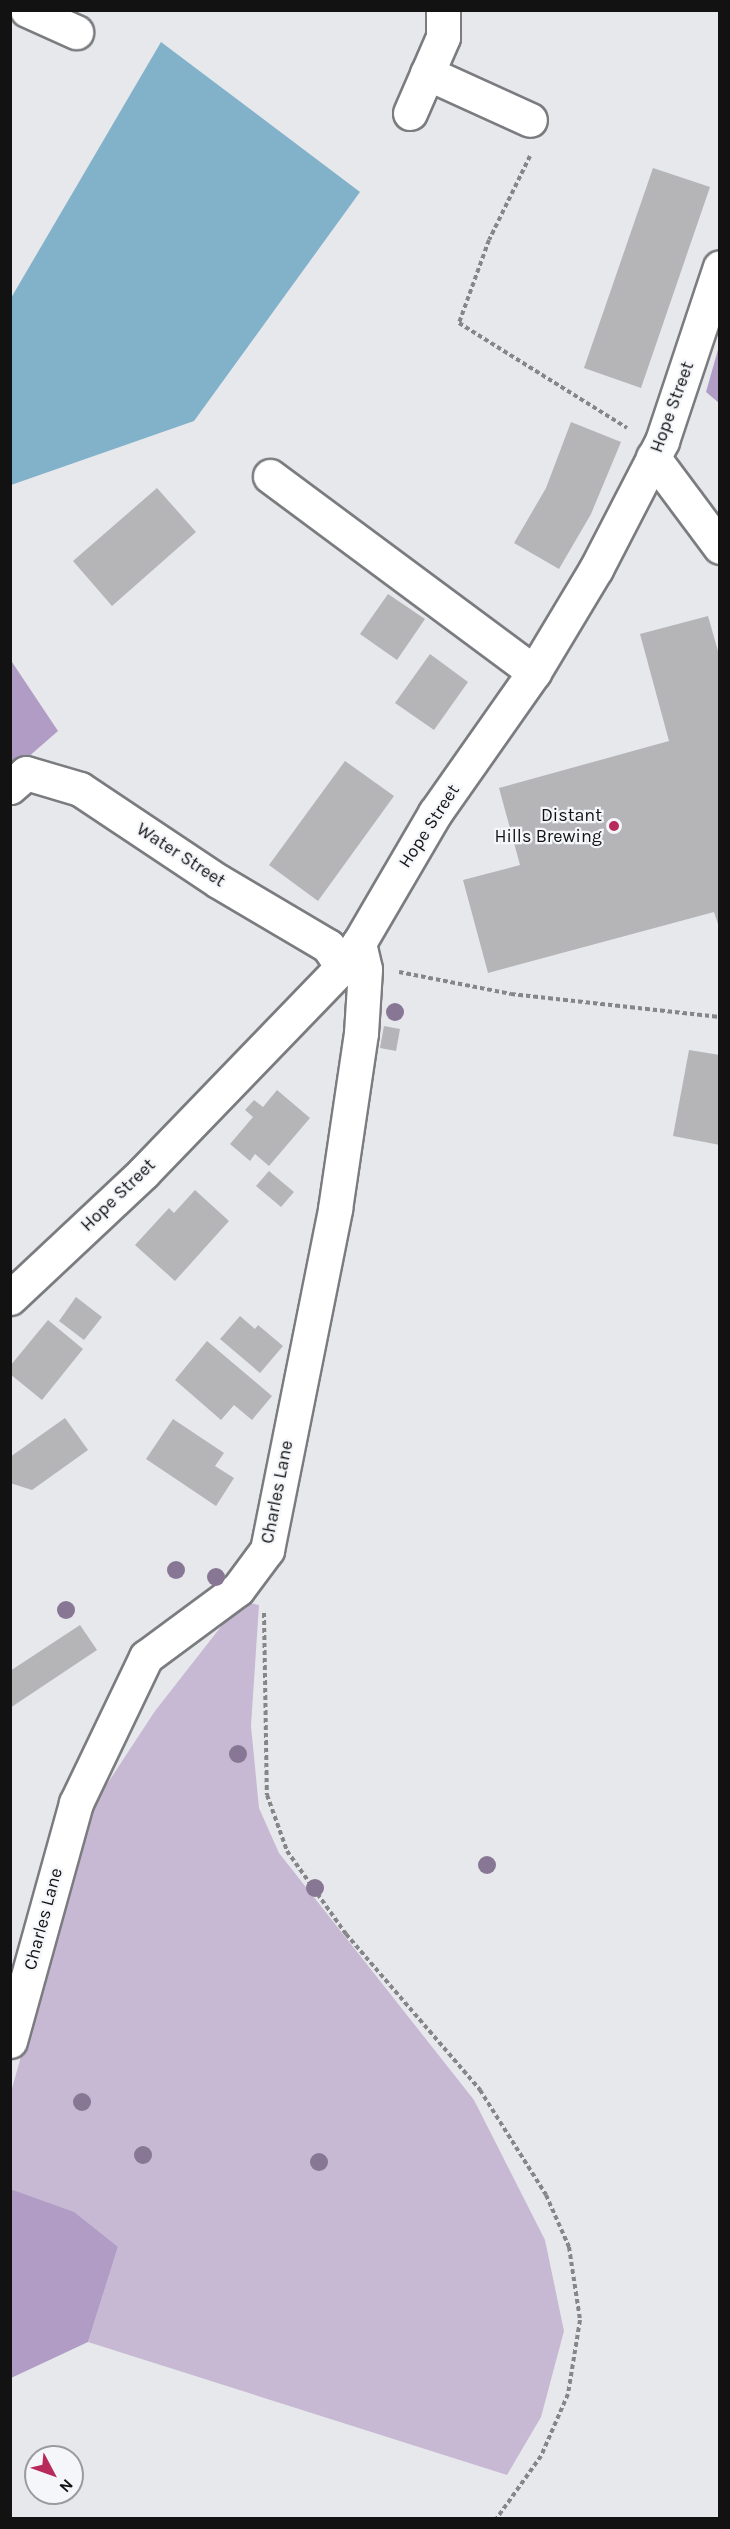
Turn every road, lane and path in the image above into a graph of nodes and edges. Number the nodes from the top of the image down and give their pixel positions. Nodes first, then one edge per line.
1 (27, 10) edge
2 (443, 10) edge
3 (76, 32) dead end
4 (427, 74) junction
5 (410, 113) dead end
6 (530, 120) joint
7 (720, 267) edge
8 (658, 449) junction
9 (270, 476) dead end
10 (720, 547) edge
11 (534, 672) junction
12 (10, 787) edge
13 (355, 958) junction
14 (720, 1017) edge
15 (10, 1298) edge
16 (264, 1604) dead end
17 (10, 2041) edge
18 (497, 2518) edge

1 - 3 street
2 - 4 street
4 - 5 street
4 - 6 street
6 - 8 path
7 - 8 street, Hope Street
8 - 10 street
8 - 11 street, Hope Street
9 - 11 street
11 - 13 street, Hope Street
12 - 13 street, Water Street
13 - 14 path
13 - 15 street, Hope Street
13 - 17 street, Charles Lane
16 - 18 path

